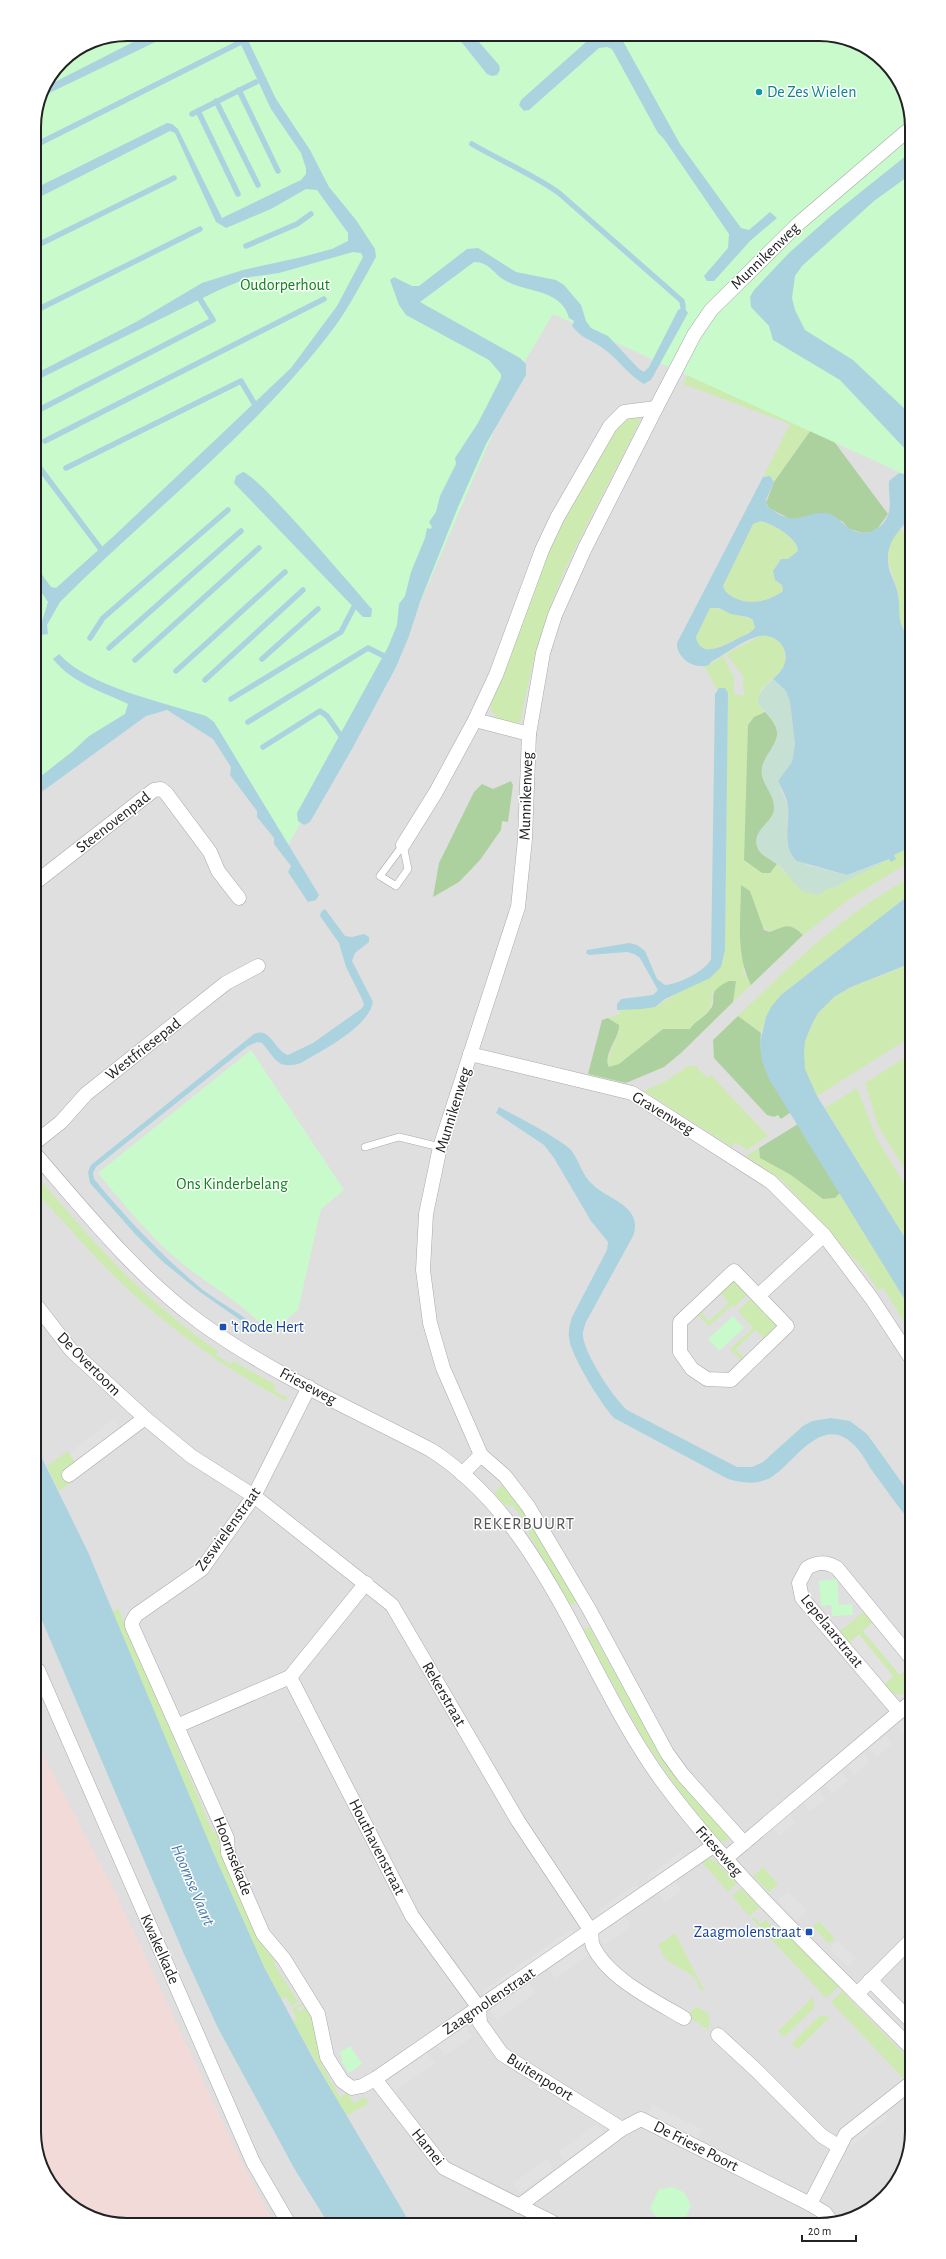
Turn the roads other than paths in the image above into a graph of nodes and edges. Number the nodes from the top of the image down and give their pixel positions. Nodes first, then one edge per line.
1 (905, 133) edge
2 (656, 408) junction
3 (475, 720) junction
4 (529, 734) junction
5 (402, 845) junction
6 (41, 878) edge
7 (239, 898) dead end
8 (258, 966) dead end
9 (470, 1054) junction
10 (41, 1137) edge
11 (440, 1146) junction
12 (365, 1147) dead end
13 (41, 1161) edge
14 (824, 1235) junction
15 (759, 1295) junction
16 (41, 1311) edge
17 (905, 1349) edge
18 (309, 1387) junction
19 (145, 1418) junction
20 (481, 1455) junction
21 (462, 1474) junction
22 (69, 1475) dead end
23 (254, 1496) junction
24 (366, 1584) junction
25 (589, 1609) junction
26 (568, 1620) junction
27 (132, 1626) joint
28 (905, 1651) edge
29 (41, 1677) edge
30 (290, 1677) junction
31 (905, 1707) edge
32 (899, 1712) junction
33 (177, 1726) junction
34 (744, 1843) junction
35 (713, 1846) junction
36 (725, 1859) junction
37 (591, 1931) junction
38 (905, 1946) edge
39 (870, 1980) junction
40 (857, 1994) junction
41 (479, 2008) junction
42 (905, 2015) edge
43 (684, 2018) dead end
44 (718, 2035) dead end
45 (905, 2042) edge
46 (375, 2079) junction
47 (362, 2086) joint
48 (905, 2088) edge
49 (622, 2129) junction
50 (838, 2146) junction
51 (810, 2204) junction
52 (519, 2206) junction
53 (828, 2217) edge
54 (286, 2218) edge
55 (544, 2218) edge

1 - 2 street, Munnikenweg
2 - 3 street
2 - 4 street, Munnikenweg
3 - 4 street, Munnikenweg
3 - 5 street
4 - 9 street, Munnikenweg
5 - 5 lane
6 - 7 street, Steenovenpad
8 - 10 street, Westfriesepad
9 - 11 street, Munnikenweg
9 - 14 street, Gravenweg
11 - 12 lane
11 - 20 street, Munnikenweg
13 - 18 street, Frieseweg
14 - 15 street
14 - 17 street, Gravenweg
15 - 15 street
16 - 19 street, De Overtoom
18 - 21 street, Frieseweg
18 - 23 street, Zeswielenstraat
19 - 22 street
19 - 23 street, De Overtoom
20 - 21 street
20 - 25 street, Frieseweg
21 - 26 street, Frieseweg
23 - 24 street, Rekerstraat
23 - 27 street, Zeswielenstraat
24 - 30 street
24 - 37 street, Rekerstraat
25 - 26 street
25 - 34 street, Frieseweg
26 - 35 street, Frieseweg
27 - 33 street, Hoornsekade
28 - 32 street, Lepelaarstraat
29 - 54 street, Kwakelkade
30 - 33 street
30 - 41 street, Houthavenstraat
31 - 32 street
32 - 34 street
33 - 47 street, Hoornsekade
34 - 36 street
35 - 36 street, Frieseweg
35 - 37 street, Zaagmolenstraat
36 - 40 street, Frieseweg
37 - 41 street, Zaagmolenstraat
37 - 43 street, Rekerstraat
38 - 39 street
39 - 40 street
39 - 42 street
40 - 45 street, Frieseweg
41 - 46 street, Zaagmolenstraat
41 - 49 street, Buitenpoort
44 - 50 street
46 - 47 street, Zaagmolenstraat
46 - 52 street, Hamei
48 - 50 street
49 - 51 street, De Friese Poort
49 - 52 street, De Friese Poort
50 - 51 street
51 - 53 street, De Friese Poort
52 - 55 street

